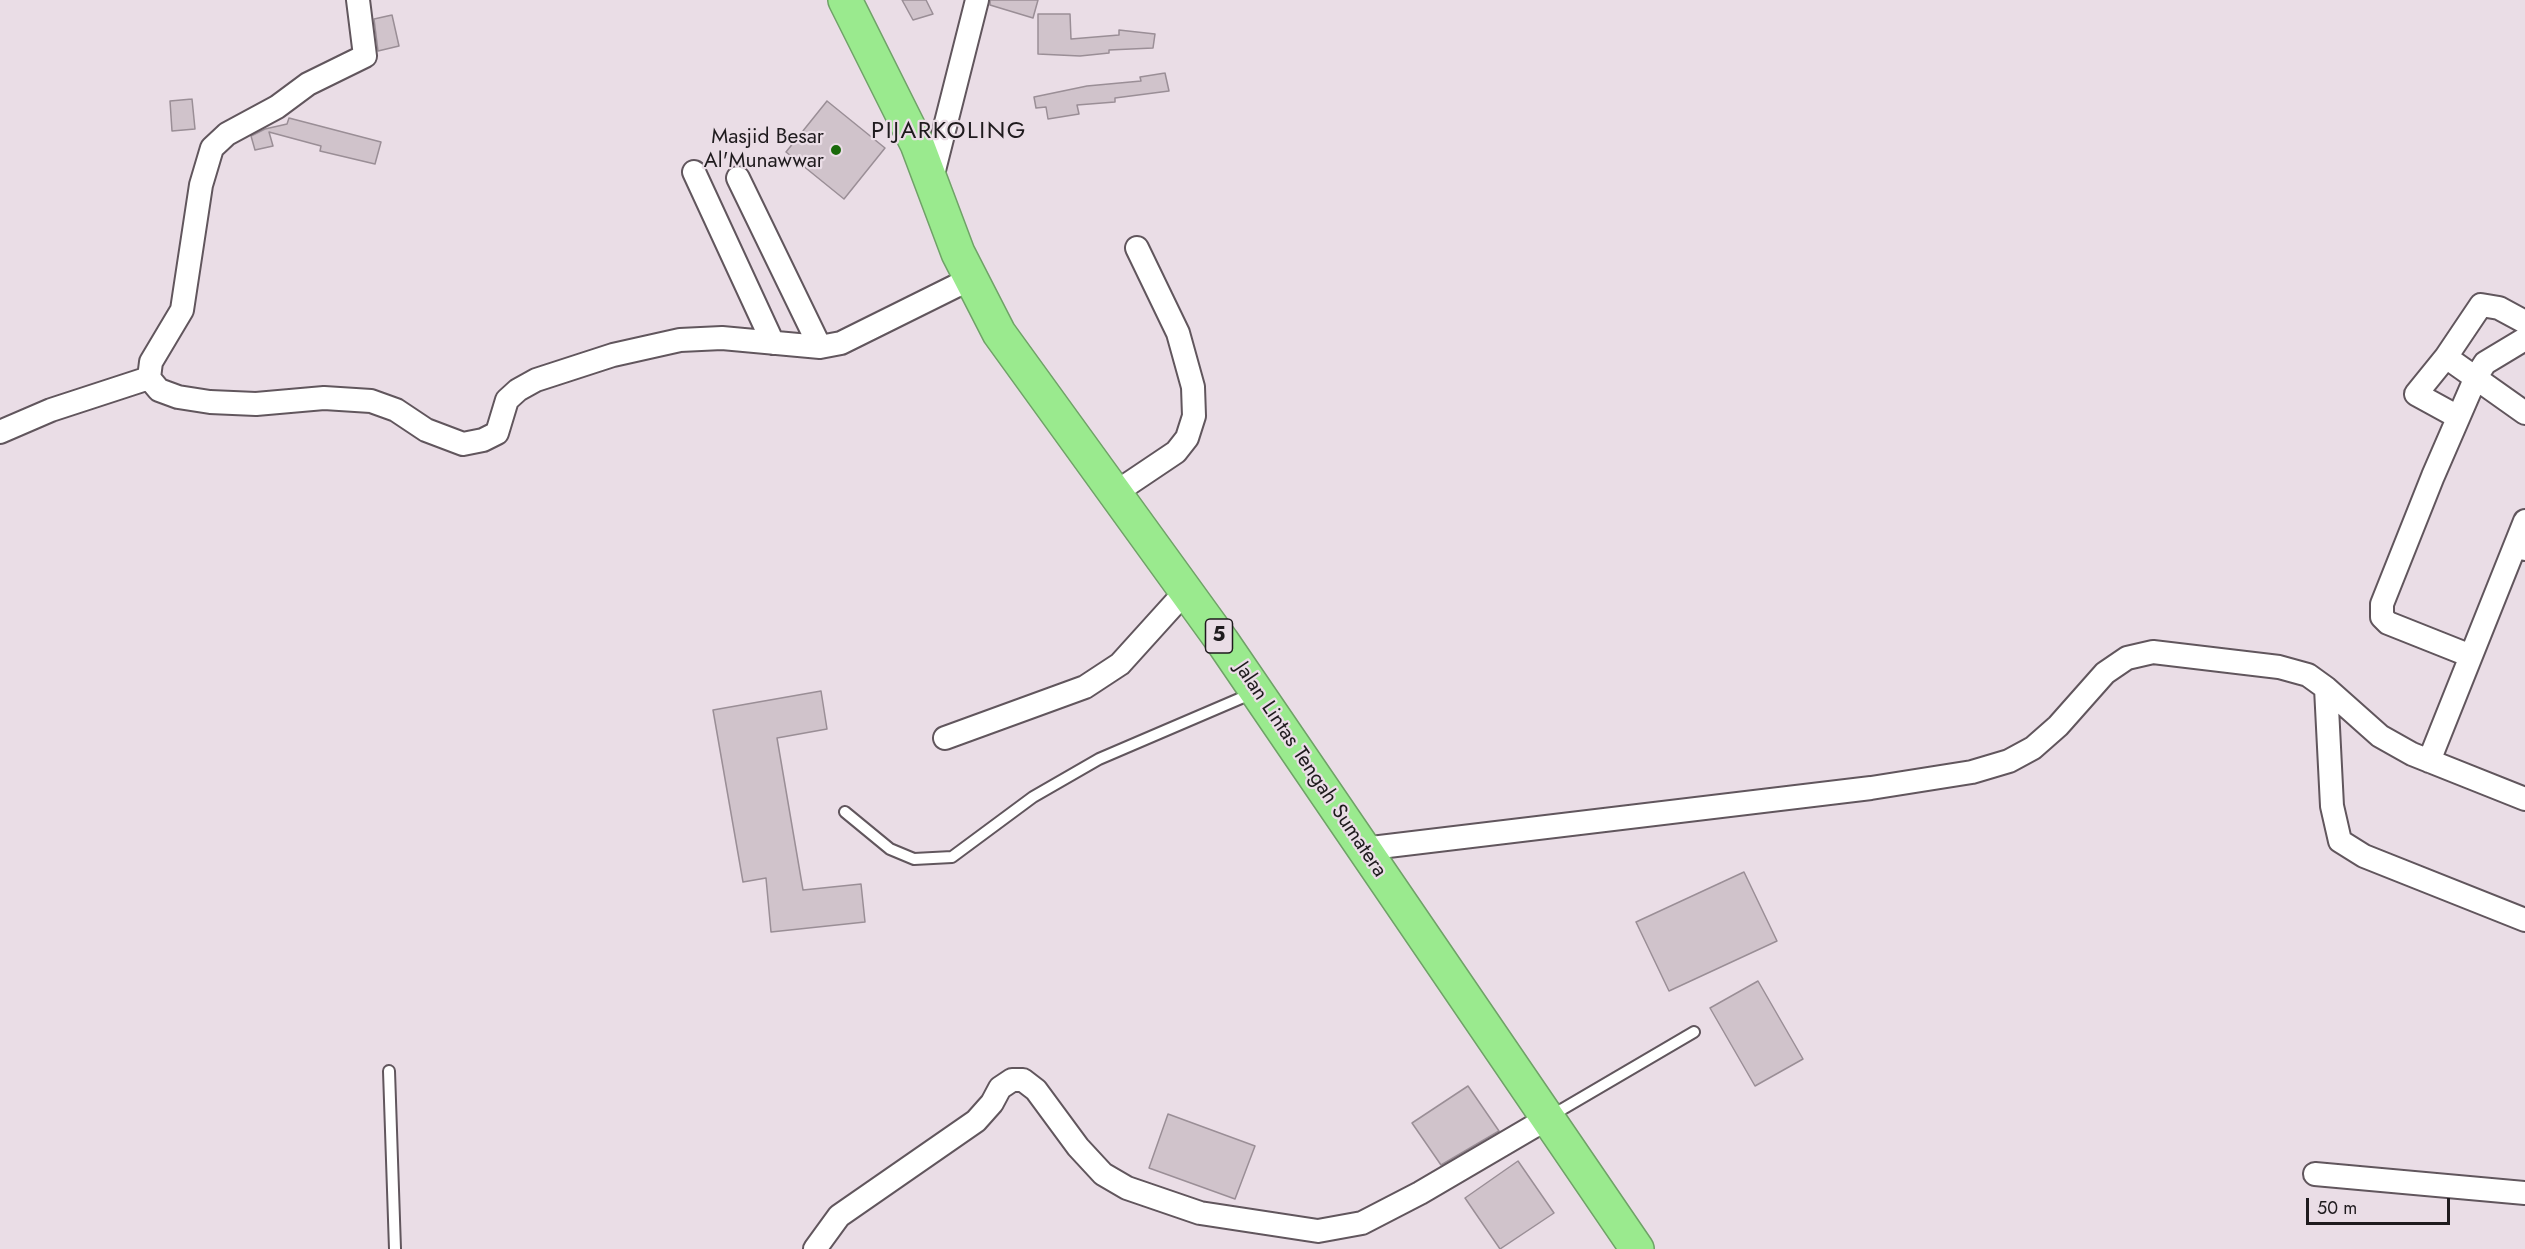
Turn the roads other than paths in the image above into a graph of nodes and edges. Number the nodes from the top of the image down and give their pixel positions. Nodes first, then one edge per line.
1 (358, 0) edge
2 (845, 0) edge
3 (976, 0) edge
4 (694, 172) dead end
5 (738, 178) dead end
6 (932, 182) junction
7 (1137, 248) dead end
8 (972, 278) junction
9 (2525, 322) edge
10 (2525, 339) edge
11 (773, 343) junction
12 (820, 347) junction
13 (2446, 357) junction
14 (2476, 377) junction
15 (149, 378) junction
16 (2525, 413) edge
17 (2458, 417) junction
18 (0, 432) edge
19 (1115, 493) junction
20 (2525, 521) edge
21 (2520, 547) edge
22 (1186, 591) junction
23 (2471, 656) junction
24 (2326, 687) junction
25 (1256, 692) junction
26 (945, 738) dead end
27 (2428, 761) junction
28 (2525, 799) edge
29 (845, 812) dead end
30 (1364, 849) junction
31 (2525, 920) edge
32 (1694, 1032) dead end
33 (389, 1071) dead end
34 (1548, 1118) junction
35 (2315, 1174) dead end
36 (2525, 1193) edge
37 (395, 1249) edge
38 (815, 1249) edge
39 (1637, 1249) edge

1 - 15 street
2 - 6 highway, Jalan Lintas Tengah Sumatera / 5
3 - 6 street
4 - 11 street
5 - 12 street
6 - 8 highway, Jalan Lintas Tengah Sumatera / 5
7 - 19 street
8 - 12 street
8 - 19 highway, Jalan Lintas Tengah Sumatera / 5
9 - 13 street
10 - 14 street
11 - 12 street
11 - 15 street
13 - 14 street
13 - 17 street
14 - 16 street
14 - 17 street
15 - 18 street
17 - 23 street
19 - 22 highway, Jalan Lintas Tengah Sumatera / 5
20 - 21 street
21 - 23 street
22 - 25 highway, Jalan Lintas Tengah Sumatera / 5
22 - 26 street
23 - 27 street
24 - 27 street
24 - 30 street
24 - 31 street
25 - 29 lane
25 - 30 highway, Jalan Lintas Tengah Sumatera / 5
27 - 28 street
30 - 34 highway, Jalan Lintas Tengah Sumatera / 5
32 - 34 lane
33 - 37 lane
34 - 38 street
34 - 39 highway, Jalan Lintas Tengah Sumatera / 5
35 - 36 street

